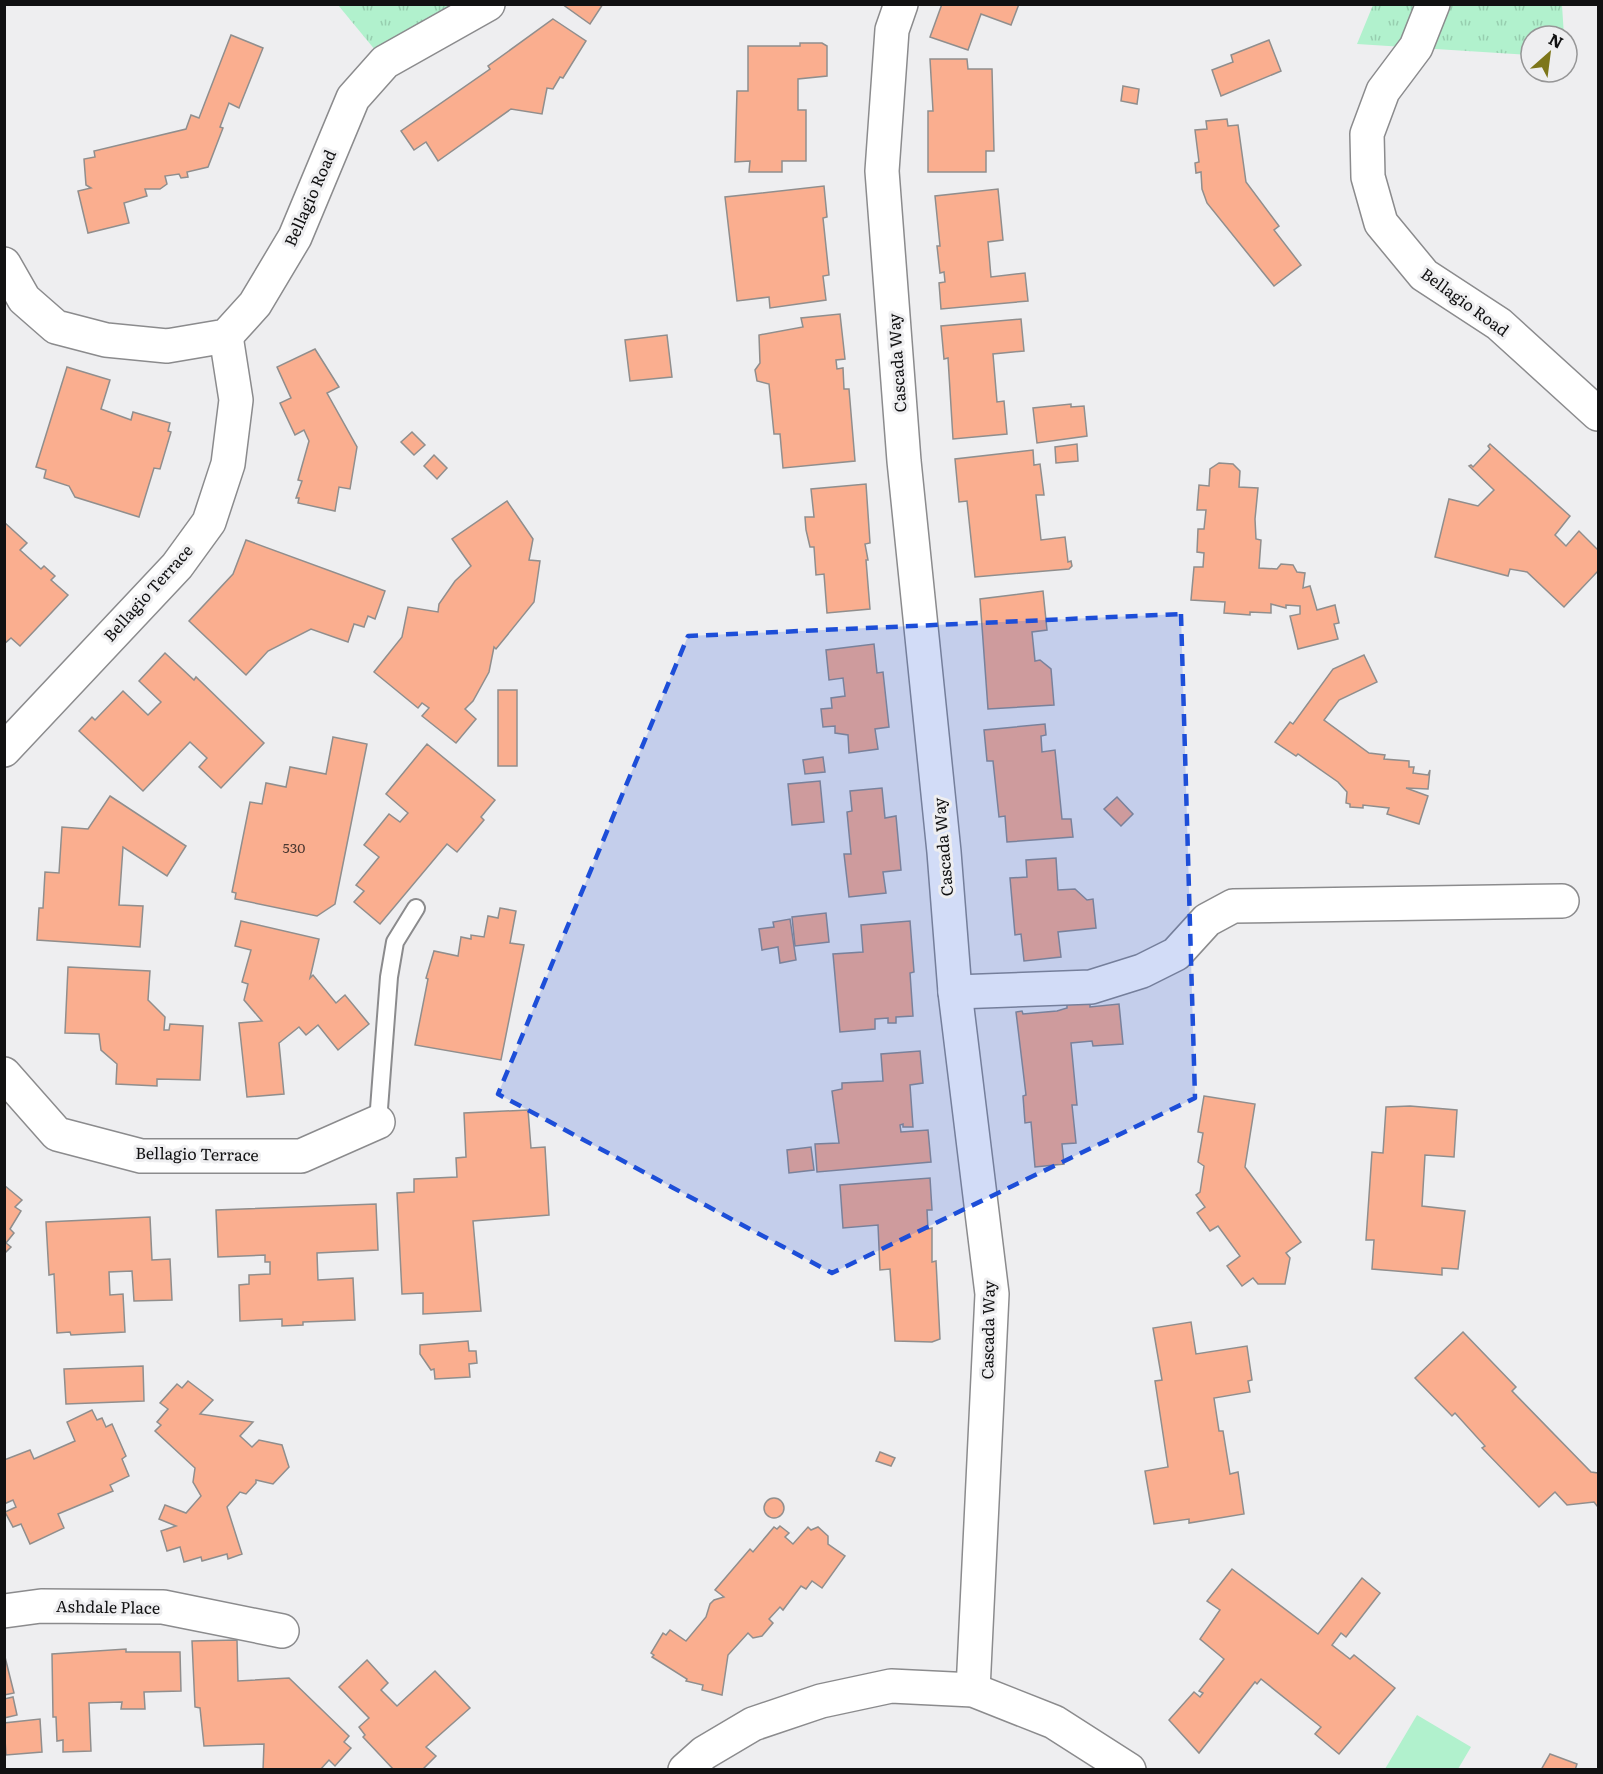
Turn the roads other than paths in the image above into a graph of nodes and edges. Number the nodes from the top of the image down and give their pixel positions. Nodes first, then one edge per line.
1 (488, 4) edge
2 (901, 4) edge
3 (1433, 4) edge
4 (4, 264) edge
5 (226, 336) junction
6 (1599, 414) edge
7 (4, 750) edge
8 (1562, 901) dead end
9 (416, 908) dead end
10 (955, 992) junction
11 (4, 1074) edge
12 (378, 1122) joint
13 (4, 1611) edge
14 (282, 1631) dead end
15 (973, 1690) junction
16 (685, 1770) edge
17 (1129, 1770) edge

1 - 5 street, Bellagio Road
2 - 10 street, Cascada Way
3 - 6 street, Bellagio Road
4 - 5 street
5 - 7 street, Bellagio Terrace
8 - 10 street
9 - 12 lane
10 - 15 street, Cascada Way
11 - 12 street, Bellagio Terrace
13 - 14 street, Ashdale Place
15 - 16 street
15 - 17 street

